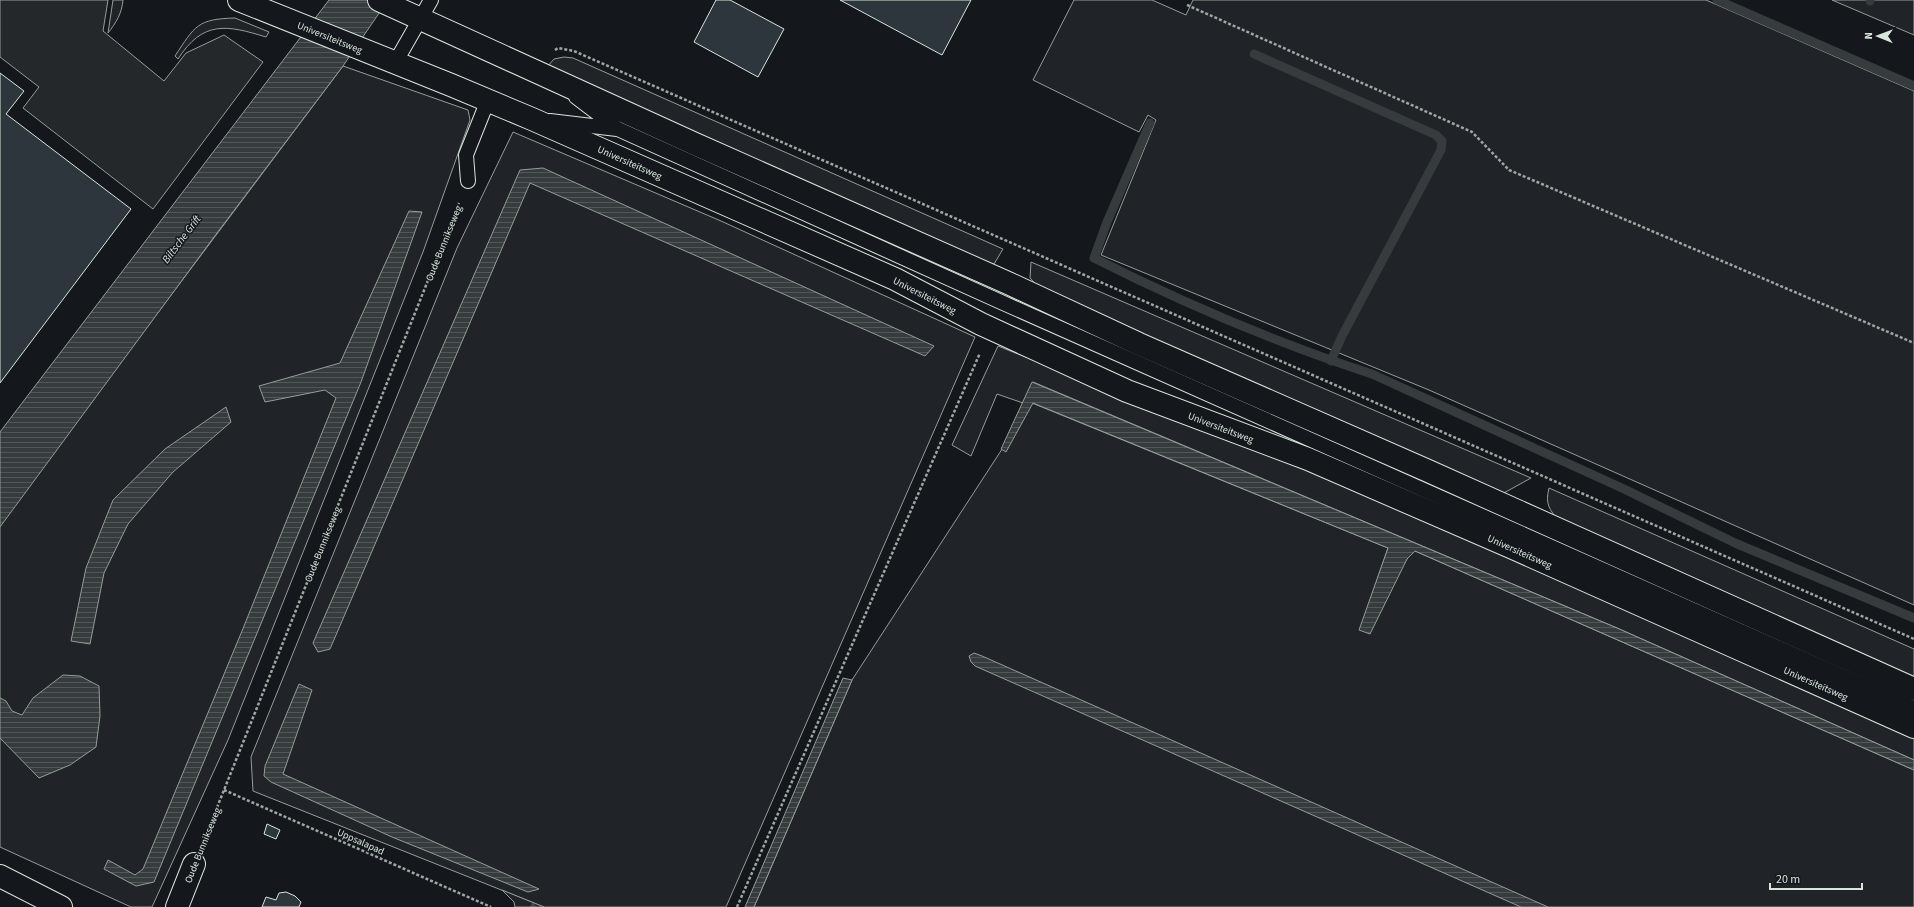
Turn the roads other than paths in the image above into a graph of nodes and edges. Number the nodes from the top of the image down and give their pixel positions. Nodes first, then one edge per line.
1 (239, 0) edge
2 (385, 3) edge
3 (425, 9) edge
4 (395, 63) junction
5 (544, 74) junction
6 (488, 100) junction
7 (532, 119) junction
8 (618, 129) junction
9 (468, 181) road end
10 (1914, 689) edge
11 (1914, 708) edge
12 (1914, 727) edge
13 (194, 864) road end
14 (0, 876) edge
15 (61, 907) edge
16 (177, 907) edge

1 - 4 main road, Universiteitsweg
2 - 3 main road, Universiteitsweg
3 - 4 lane
3 - 5 main road, Universiteitsweg
4 - 6 main road, Universiteitsweg
5 - 8 lane, Universiteitsweg
5 - 10 main road, Universiteitsweg
6 - 7 main road, Universiteitsweg
6 - 9 lane
7 - 8 lane, Universiteitsweg
7 - 12 main road, Universiteitsweg
8 - 11 lane, Universiteitsweg
13 - 16 main road, Oude Bunnikseweg
14 - 15 main road

